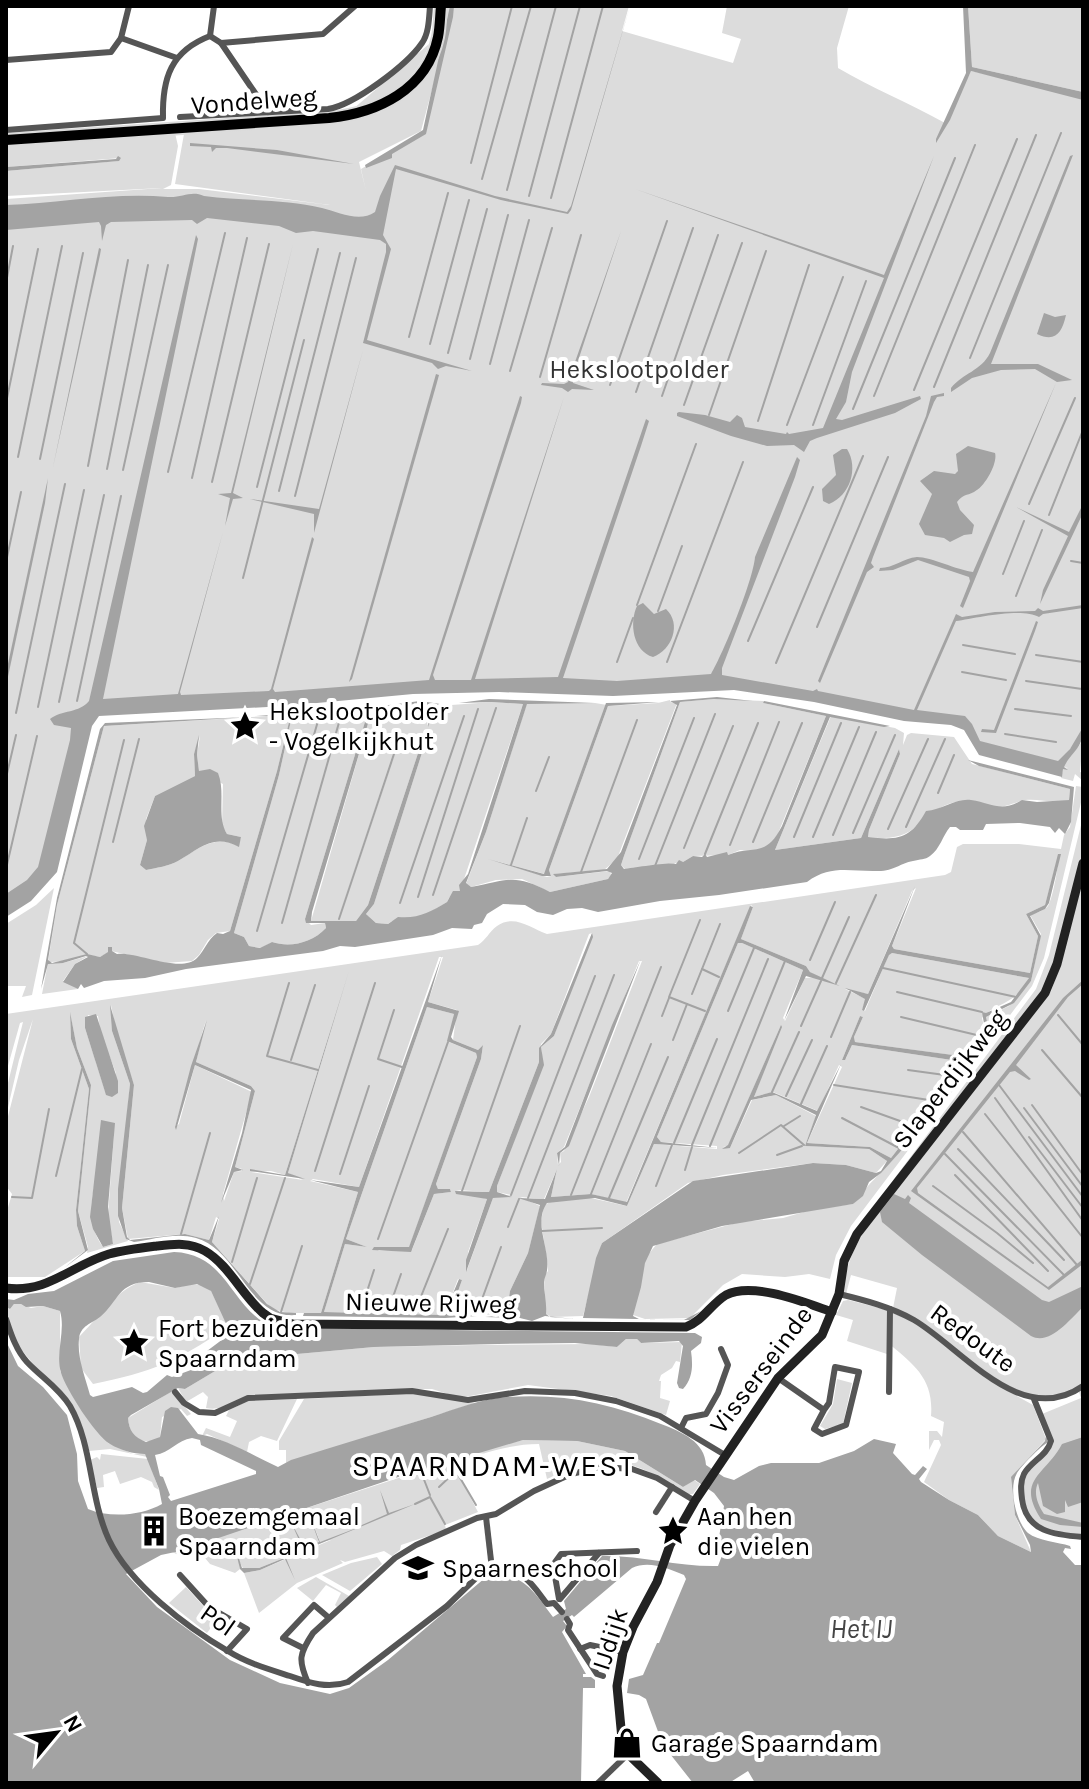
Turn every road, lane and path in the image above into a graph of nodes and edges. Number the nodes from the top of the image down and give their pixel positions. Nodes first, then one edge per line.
1 (129, 6) edge
2 (214, 6) edge
3 (355, 6) edge
4 (430, 6) edge
5 (441, 6) edge
6 (210, 36) junction
7 (121, 38) junction
8 (221, 43) junction
9 (177, 58) junction
10 (6, 60) edge
11 (268, 112) junction
12 (180, 117) dead end
13 (6, 130) edge
14 (6, 140) edge
15 (1083, 863) edge
16 (6, 1288) edge
17 (839, 1294) junction
18 (890, 1309) junction
19 (832, 1312) junction
20 (6, 1319) edge
21 (721, 1349) dead end
22 (778, 1378) junction
23 (1083, 1386) edge
24 (175, 1392) dead end
25 (889, 1392) dead end
26 (1034, 1399) junction
27 (824, 1410) junction
28 (681, 1428) junction
29 (725, 1455) junction
30 (716, 1470) joint
31 (672, 1487) junction
32 (698, 1497) junction
33 (656, 1512) dead end
34 (486, 1517) junction
35 (1083, 1537) edge
36 (637, 1551) dead end
37 (599, 1553) junction
38 (492, 1569) junction
39 (180, 1575) dead end
40 (556, 1601) junction
41 (328, 1617) junction
42 (303, 1648) junction
43 (580, 1649) junction
44 (227, 1651) junction
45 (623, 1652) junction
46 (603, 1676) dead end
47 (308, 1683) junction
48 (628, 1754) junction
49 (598, 1783) edge
50 (658, 1783) edge

1 - 7 street
2 - 6 street
3 - 8 street
4 - 11 street, Vondelweg
5 - 14 main road, Vondelweg
6 - 8 street
6 - 9 street
7 - 9 street
7 - 10 street
8 - 11 street
9 - 13 street, Vondelweg
11 - 12 street, Vondelweg
15 - 17 street, Slaperdijkweg
16 - 19 street, Nieuwe Rijweg
17 - 18 street, Redoute
17 - 19 street, Slaperdijkweg
18 - 25 street
18 - 26 street, Redoute
19 - 22 street, Visserseinde
20 - 44 street, Pol
21 - 28 street
22 - 27 street
22 - 29 street, Visserseinde
23 - 26 street, Redoute
24 - 28 street
26 - 35 street
27 - 27 street
28 - 29 street
29 - 30 street, Visserseinde
30 - 32 street, IJdijk
31 - 32 street
31 - 33 street
31 - 34 street
32 - 45 street, IJdijk
34 - 38 street
34 - 41 street
36 - 37 street
37 - 40 street
37 - 40 street
38 - 40 street
38 - 47 street, Pol
39 - 44 street
40 - 43 street
41 - 42 street
41 - 42 street
42 - 47 street
43 - 45 street
43 - 46 street
44 - 47 street, Pol
45 - 48 street, IJdijk
48 - 49 street
48 - 50 street

